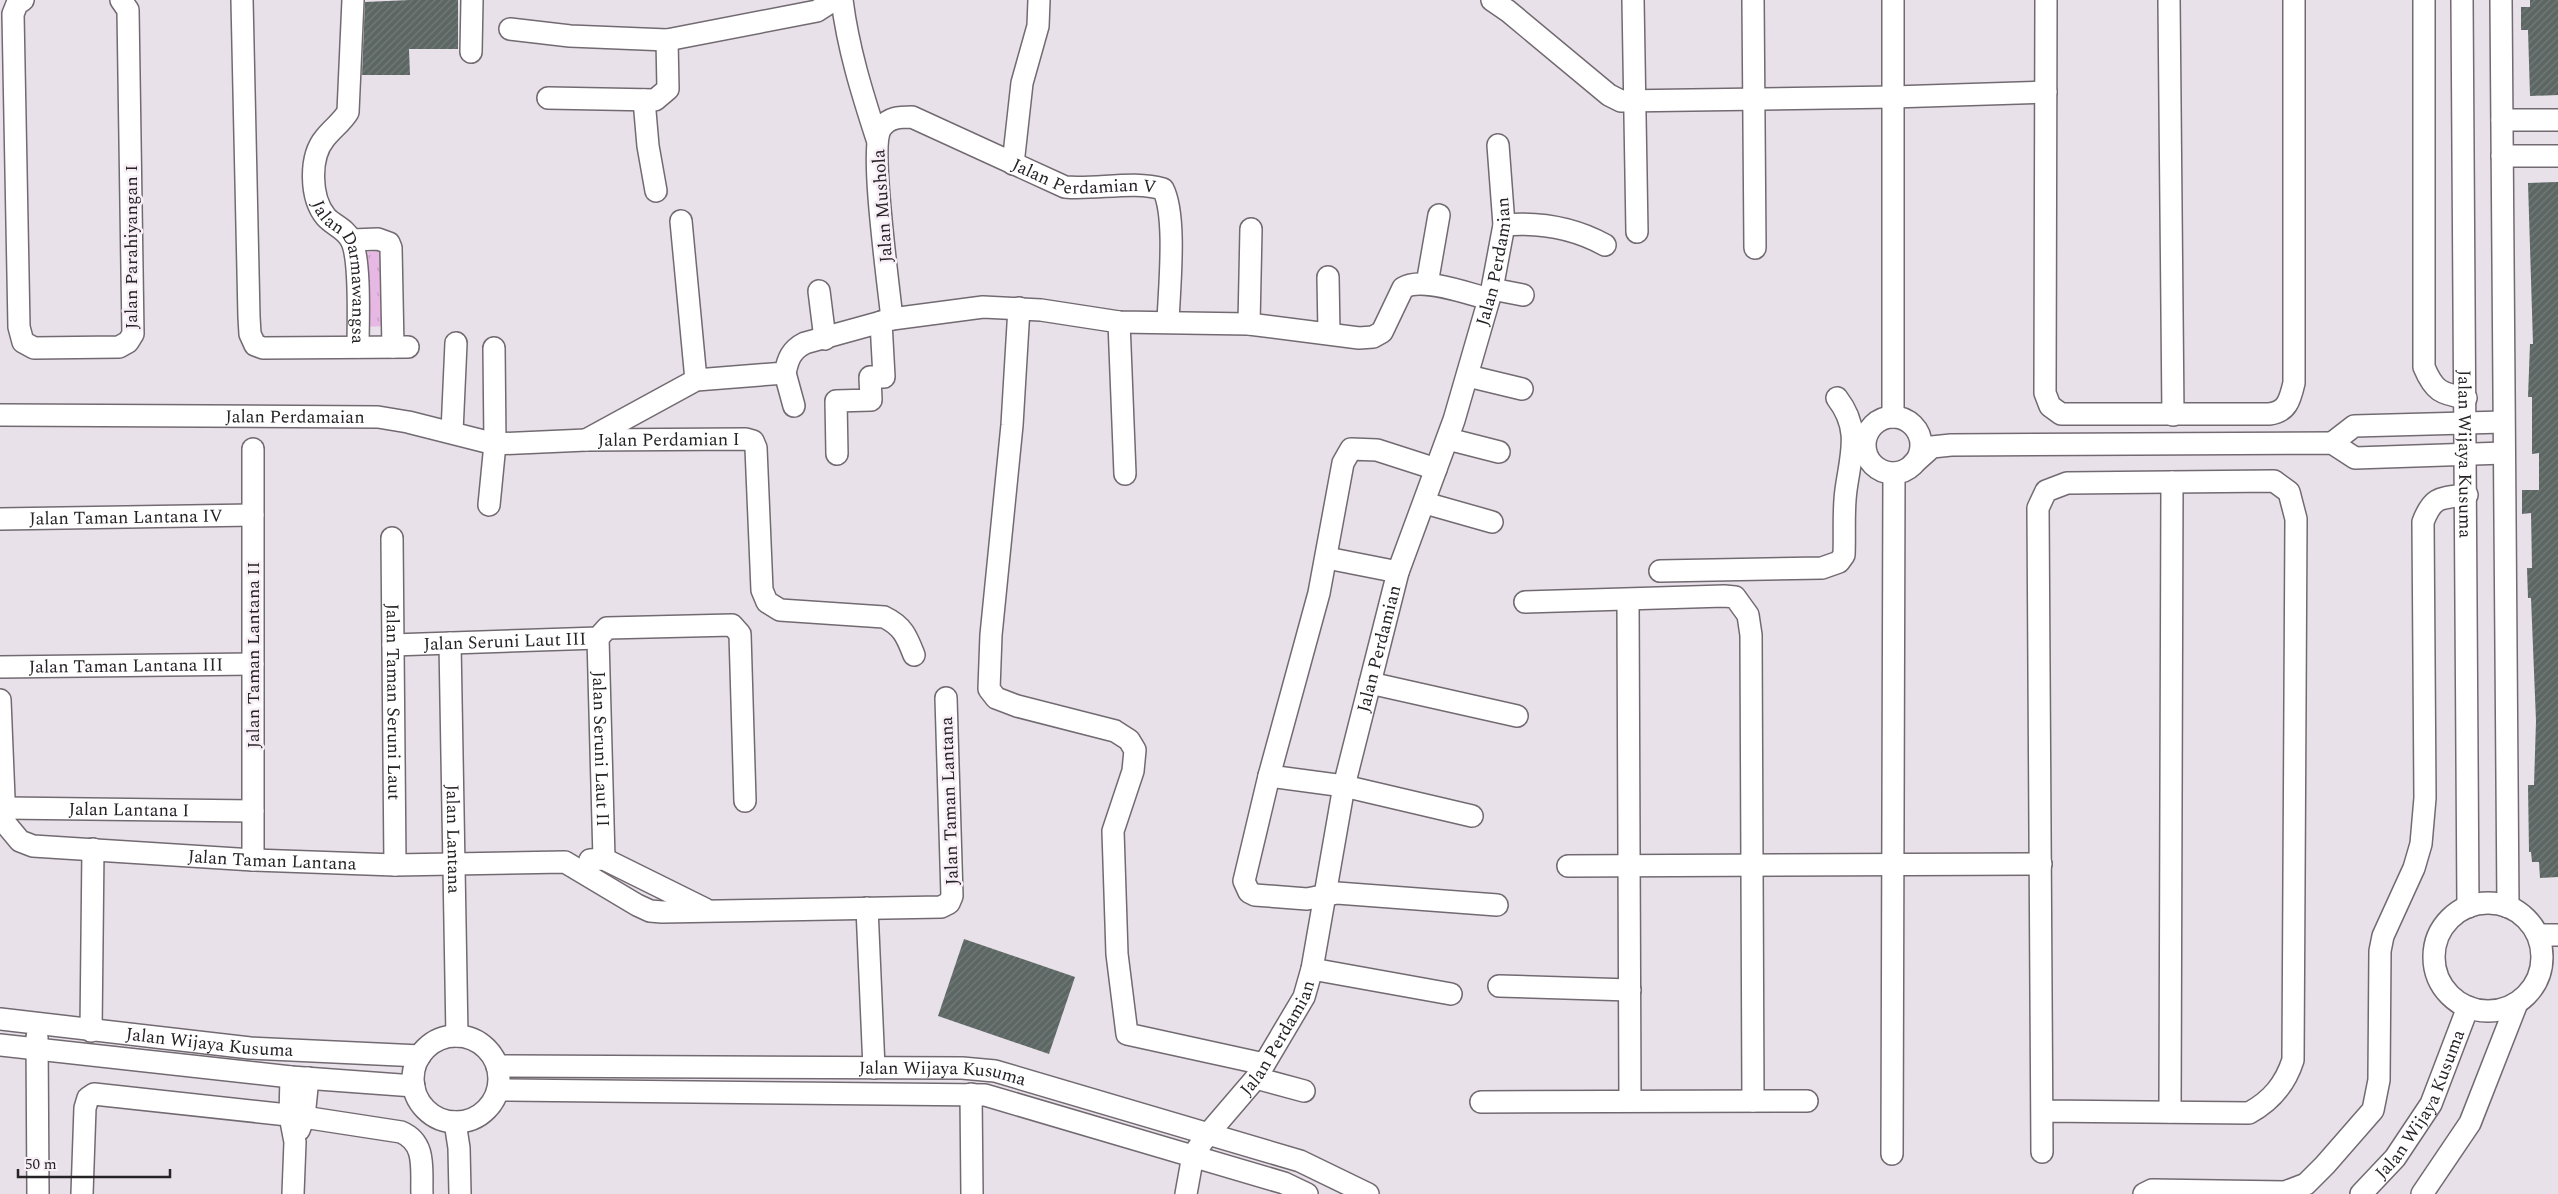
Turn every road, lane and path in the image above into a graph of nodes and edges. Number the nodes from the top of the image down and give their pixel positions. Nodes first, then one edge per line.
1 (23, 0) edge
2 (121, 0) edge
3 (242, 0) edge
4 (352, 0) edge
5 (472, 0) edge
6 (834, 0) edge
7 (842, 0) edge
8 (1039, 0) edge
9 (1633, 0) edge
10 (1753, 0) edge
11 (1893, 0) edge
12 (2046, 0) edge
13 (2169, 0) edge
14 (2294, 0) edge
15 (2424, 0) edge
16 (2462, 0) edge
17 (2501, 0) edge
18 (1503, 4) edge
19 (510, 29) dead end
20 (667, 40) junction
21 (471, 52) dead end
22 (2046, 92) junction
23 (1893, 97) junction
24 (548, 98) dead end
25 (1753, 99) junction
26 (644, 100) junction
27 (1634, 102) junction
28 (912, 117) joint
29 (2502, 120) junction
30 (2558, 120) edge
31 (877, 139) junction
32 (1498, 144) dead end
33 (2502, 156) junction
34 (2558, 156) edge
35 (1013, 164) junction
36 (656, 190) dead end
37 (1438, 214) dead end
38 (681, 221) dead end
39 (1504, 225) junction
40 (1251, 229) dead end
41 (1637, 232) dead end
42 (352, 240) junction
43 (1605, 245) dead end
44 (1755, 248) dead end
45 (1328, 277) dead end
46 (1427, 284) junction
47 (819, 291) dead end
48 (1491, 294) junction
49 (1523, 295) dead end
50 (1019, 308) junction
51 (887, 321) junction
52 (1119, 322) junction
53 (1168, 322) junction
54 (1249, 324) junction
55 (1329, 333) junction
56 (825, 339) junction
57 (456, 343) dead end
58 (358, 347) junction
59 (494, 348) dead end
60 (785, 373) junction
61 (1468, 376) junction
62 (696, 380) junction
63 (1522, 389) dead end
64 (1837, 398) dead end
65 (2466, 398) junction
66 (794, 406) dead end
67 (0, 415) edge
68 (2173, 415) junction
69 (1850, 418) junction
70 (1902, 420) junction
71 (2466, 422) junction
72 (2503, 422) junction
73 (1871, 427) junction
74 (452, 432) junction
75 (1448, 439) junction
76 (586, 440) junction
77 (2332, 443) junction
78 (495, 444) junction
79 (1951, 444) junction
80 (253, 449) dead end
81 (1499, 452) dead end
82 (2504, 453) junction
83 (837, 454) dead end
84 (2466, 454) junction
85 (1870, 460) junction
86 (1913, 464) junction
87 (1436, 469) junction
88 (1850, 472) junction
89 (1894, 473) junction
90 (1125, 474) dead end
91 (2172, 482) junction
92 (2467, 495) junction
93 (1425, 503) junction
94 (489, 505) dead end
95 (253, 515) junction
96 (0, 519) edge
97 (1492, 522) dead end
98 (392, 538) dead end
99 (1327, 558) junction
100 (1660, 571) dead end
101 (1398, 572) junction
102 (1628, 600) junction
103 (1525, 602) dead end
104 (598, 638) junction
105 (450, 643) junction
106 (393, 645) junction
107 (914, 656) dead end
108 (253, 664) junction
109 (0, 667) edge
110 (1370, 683) junction
111 (946, 698) dead end
112 (0, 700) edge
113 (1517, 716) dead end
114 (1270, 776) junction
115 (1344, 786) junction
116 (745, 801) dead end
117 (5, 808) junction
118 (253, 811) junction
119 (1472, 816) dead end
120 (93, 850) junction
121 (604, 859) junction
122 (254, 860) junction
123 (564, 862) junction
124 (1894, 864) junction
125 (2041, 864) junction
126 (395, 865) junction
127 (453, 865) junction
128 (1629, 865) junction
129 (1752, 865) junction
130 (1568, 866) dead end
131 (1324, 895) junction
132 (1497, 905) dead end
133 (2468, 907) junction
134 (2508, 907) junction
135 (867, 908) junction
136 (708, 910) junction
137 (2548, 935) edge
138 (1312, 969) junction
139 (2548, 977) edge
140 (1499, 986) dead end
141 (1630, 990) junction
142 (1452, 994) dead end
143 (2517, 1003) junction
144 (2468, 1007) junction
145 (0, 1019) edge
146 (37, 1024) junction
147 (91, 1031) junction
148 (457, 1036) junction
149 (0, 1045) edge
150 (37, 1050) junction
151 (420, 1056) junction
152 (497, 1066) junction
153 (874, 1068) junction
154 (1260, 1071) junction
155 (299, 1077) junction
156 (414, 1086) junction
157 (498, 1090) junction
158 (1304, 1091) dead end
159 (971, 1094) junction
160 (1630, 1101) junction
161 (1753, 1101) junction
162 (1807, 1101) dead end
163 (1481, 1102) dead end
164 (2042, 1111) junction
165 (2170, 1112) junction
166 (297, 1116) junction
167 (455, 1122) junction
168 (1208, 1134) junction
169 (2042, 1152) dead end
170 (1892, 1154) dead end
171 (1193, 1155) junction
172 (38, 1194) edge
173 (82, 1194) edge
174 (293, 1194) edge
175 (422, 1194) edge
176 (460, 1194) edge
177 (972, 1194) edge
178 (1186, 1194) edge
179 (1307, 1194) edge
180 (1368, 1194) edge
181 (2144, 1194) edge
182 (2361, 1194) edge
183 (2422, 1194) edge

1 - 2 street, Jalan Parahiyangan I
3 - 58 street, Jalan Darmawangsa
4 - 42 street, Jalan Darmawangsa
5 - 21 street
6 - 20 street
7 - 31 street
8 - 35 street
9 - 27 street
10 - 25 street
11 - 23 street
12 - 22 street
13 - 68 street
14 - 68 street
15 - 65 street
16 - 65 street, Jalan Wijaya Kusuma
17 - 29 street
18 - 27 street
19 - 20 street
20 - 26 street
22 - 23 street
22 - 68 street
23 - 25 street
23 - 70 street
24 - 26 street
25 - 27 street
25 - 44 street
26 - 36 street
27 - 41 street
28 - 31 street, Jalan Mushola
28 - 35 street, Jalan Perdamian V
29 - 30 street
29 - 33 street
31 - 51 street, Jalan Mushola
32 - 39 street, Jalan Perdamian
33 - 34 street
33 - 72 street
35 - 53 street, Jalan Perdamian V
37 - 46 street
38 - 62 street
39 - 43 street
39 - 48 street, Jalan Perdamian
40 - 54 street
42 - 58 street, Jalan Darmawangsa
42 - 58 street
45 - 55 street
46 - 48 street
46 - 55 street
47 - 56 street
48 - 49 street
48 - 61 street, Jalan Perdamian
50 - 51 street
50 - 52 street
50 - 154 street
51 - 56 street
51 - 83 street, Jalan Mushola
52 - 53 street
52 - 90 street
53 - 54 street
54 - 55 street
56 - 60 street
57 - 74 street
59 - 78 street
60 - 62 street
60 - 66 street
61 - 63 street
61 - 75 street, Jalan Perdamian
62 - 76 street
64 - 69 street
65 - 71 street, Jalan Wijaya Kusuma
67 - 74 street, Jalan Perdamaian
69 - 73 street
69 - 88 street
70 - 73 street
70 - 79 street
70 - 86 street
71 - 72 street
71 - 77 street
71 - 84 street, Jalan Wijaya Kusuma
72 - 82 street
73 - 85 street
74 - 78 street, Jalan Perdamaian
75 - 81 street
75 - 87 street, Jalan Perdamian
76 - 78 street, Jalan Perdamaian
76 - 107 street, Jalan Perdamian I
77 - 79 street
77 - 84 street
78 - 94 street
79 - 86 street
80 - 95 street, Jalan Taman Lantana II
82 - 84 street
82 - 134 street
84 - 92 street, Jalan Wijaya Kusuma
85 - 88 street
85 - 89 street
86 - 89 street
87 - 93 street, Jalan Perdamian
87 - 99 street
88 - 100 street
89 - 124 street
91 - 125 street
91 - 165 street
91 - 165 street
92 - 133 street, Jalan Wijaya Kusuma
92 - 181 street
93 - 97 street
93 - 101 street, Jalan Perdamian
95 - 96 street, Jalan Taman Lantana IV
95 - 108 street, Jalan Taman Lantana II
98 - 106 street, Jalan Taman Seruni Laut
99 - 101 street
99 - 114 street
101 - 110 street, Jalan Perdamian
102 - 103 street
102 - 128 street
102 - 129 street
104 - 105 street, Jalan Seruni Laut III
104 - 116 street, Jalan Seruni Laut III
104 - 121 street, Jalan Seruni Laut II
105 - 106 street, Jalan Seruni Laut III
105 - 127 street, Jalan Lantana
106 - 126 street, Jalan Taman Seruni Laut
108 - 109 street, Jalan Taman Lantana III
108 - 118 street, Jalan Taman Lantana II
110 - 113 street
110 - 115 street, Jalan Perdamian
111 - 135 street, Jalan Taman Lantana
112 - 117 street, Jalan Taman Lantana
114 - 115 street
114 - 131 street
115 - 119 street
115 - 131 street, Jalan Perdamian
117 - 118 street, Jalan Lantana I
117 - 120 street, Jalan Taman Lantana
118 - 122 street, Jalan Taman Lantana II
120 - 122 street, Jalan Taman Lantana
120 - 147 street
121 - 123 street, Jalan Taman Lantana
121 - 136 street
122 - 126 street, Jalan Taman Lantana
123 - 127 street, Jalan Taman Lantana
123 - 136 street
124 - 125 street
124 - 129 street
124 - 170 street
125 - 164 street
126 - 127 street, Jalan Taman Lantana
127 - 148 street, Jalan Lantana
128 - 129 street
128 - 130 street
128 - 141 street
129 - 161 street
131 - 132 street
131 - 138 street, Jalan Perdamian
133 - 134 street
133 - 144 street
134 - 137 street
135 - 136 street
135 - 153 street
137 - 139 street
138 - 142 street
138 - 154 street, Jalan Perdamian
139 - 143 street
140 - 141 street
141 - 160 street
143 - 144 street
143 - 183 street
144 - 182 street, Jalan Wijaya Kusuma
145 - 146 street, Jalan Wijaya Kusuma
146 - 147 street, Jalan Wijaya Kusuma
146 - 150 street
147 - 151 street, Jalan Wijaya Kusuma
148 - 151 street
148 - 152 street
149 - 150 street, Jalan Wijaya Kusuma
150 - 155 street, Jalan Wijaya Kusuma
150 - 172 street
151 - 156 street
152 - 153 street, Jalan Wijaya Kusuma
152 - 157 street
153 - 168 street, Jalan Wijaya Kusuma
154 - 158 street
154 - 168 street, Jalan Perdamian
155 - 156 street, Jalan Wijaya Kusuma
155 - 166 street
156 - 167 street
157 - 159 street, Jalan Wijaya Kusuma
157 - 167 street
159 - 171 street, Jalan Wijaya Kusuma
159 - 177 street
160 - 161 street
160 - 163 street
161 - 162 street
164 - 165 street
164 - 169 street
166 - 173 street
166 - 174 street
166 - 175 street
167 - 176 street
168 - 171 street, Jalan Perdamian
168 - 180 street, Jalan Wijaya Kusuma
171 - 178 street
171 - 179 street, Jalan Wijaya Kusuma

